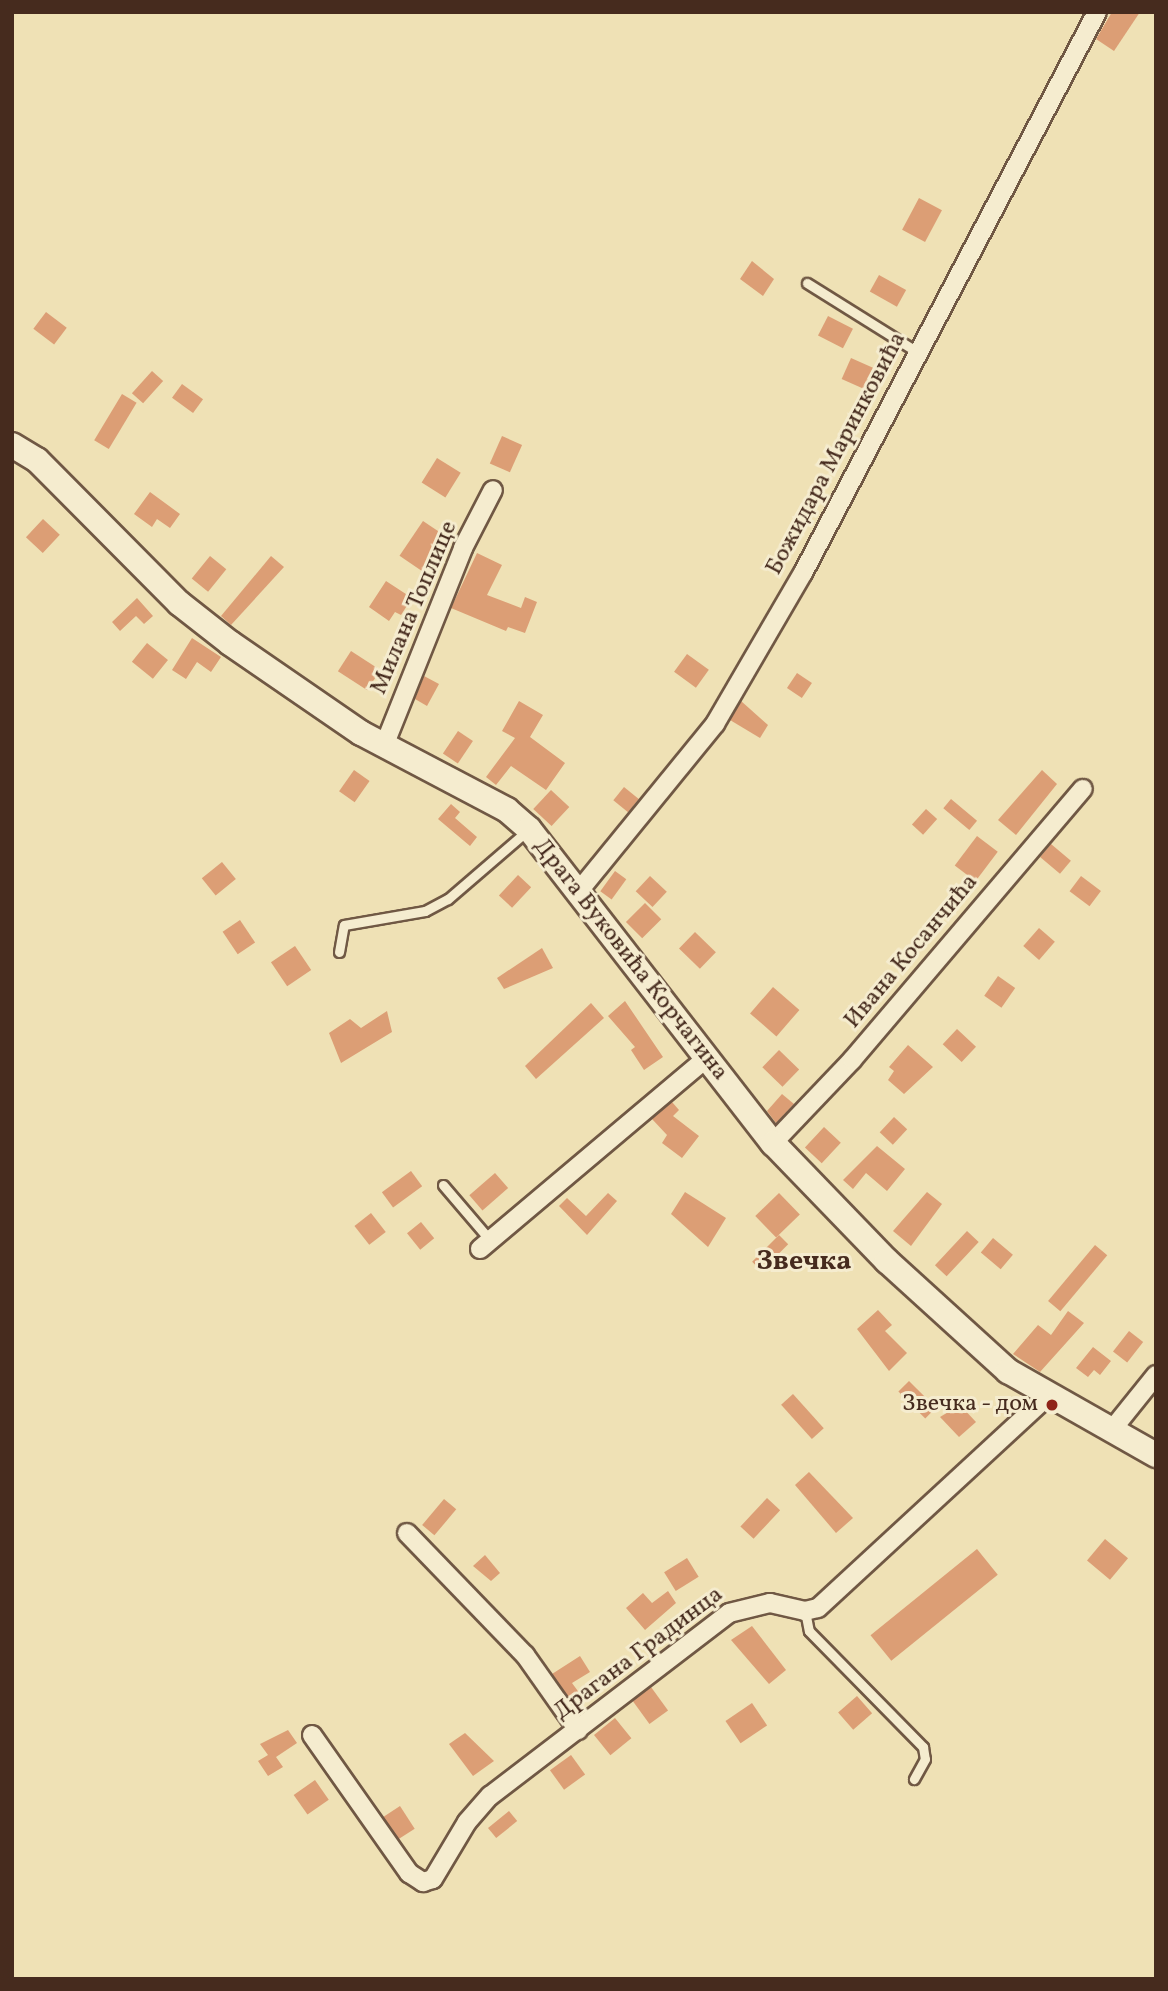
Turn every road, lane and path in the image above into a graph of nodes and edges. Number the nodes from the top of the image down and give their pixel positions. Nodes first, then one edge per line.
1 (1097, 12) edge
2 (807, 283) dead end
3 (919, 353) junction
4 (12, 444) edge
5 (493, 490) dead end
6 (384, 746) junction
7 (1083, 789) dead end
8 (529, 829) junction
9 (578, 892) junction
10 (339, 952) dead end
11 (706, 1059) junction
12 (773, 1143) junction
13 (443, 1185) dead end
14 (485, 1244) joint
15 (1156, 1375) edge
16 (1048, 1396) junction
17 (1111, 1431) junction
18 (1156, 1455) edge
19 (407, 1533) dead end
20 (805, 1611) junction
21 (578, 1730) junction
22 (312, 1735) dead end
23 (914, 1779) dead end

1 - 3 street, Божидара Маринковића
2 - 3 lane
3 - 9 street, Божидара Маринковића
4 - 6 street, Драга Вуковића Корчагина
5 - 6 street, Милана Топлице
6 - 8 street, Драга Вуковића Корчагина
7 - 12 street, Ивана Косанчића
8 - 9 street, Драга Вуковића Корчагина
8 - 10 lane
9 - 11 street, Драга Вуковића Корчагина
11 - 12 street, Драга Вуковића Корчагина
11 - 14 street
12 - 16 street, Драга Вуковића Корчагина
13 - 14 lane
15 - 17 street
16 - 17 street, Драга Вуковића Корчагина
16 - 20 street
17 - 18 street, Драга Вуковића Корчагина
19 - 21 street
20 - 21 street, Драгана Градинца
20 - 23 lane
21 - 22 street, Драгана Градинца

